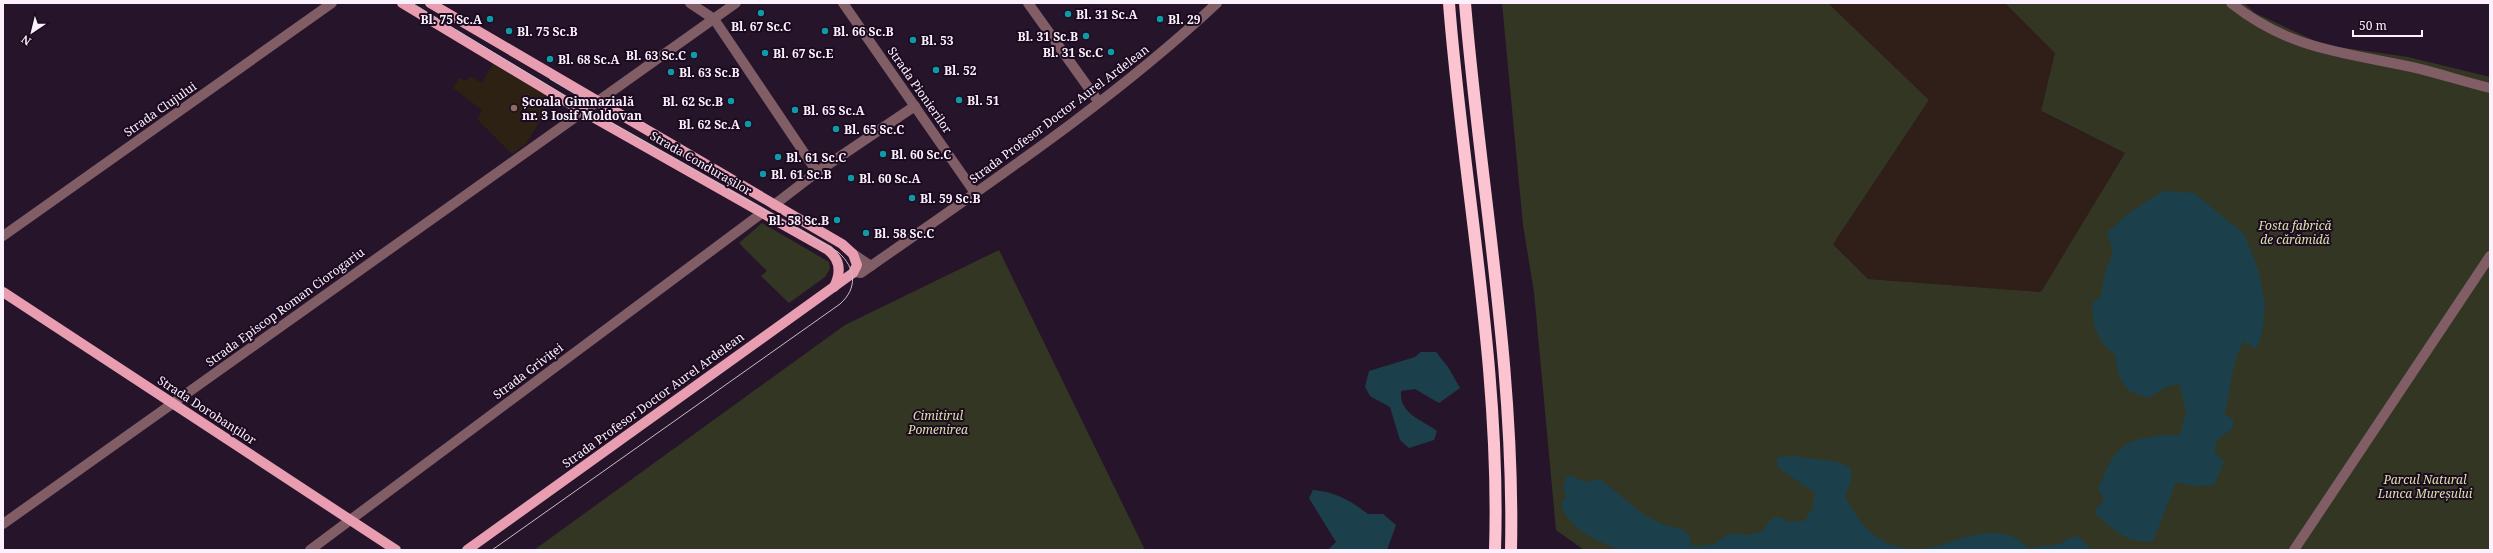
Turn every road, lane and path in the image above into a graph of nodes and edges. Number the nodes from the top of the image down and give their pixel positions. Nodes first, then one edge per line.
1 (332, 3) edge
2 (402, 3) edge
3 (430, 3) edge
4 (690, 3) edge
5 (736, 3) edge
6 (843, 3) edge
7 (1028, 3) edge
8 (1217, 3) edge
9 (1449, 3) edge
10 (1465, 3) edge
11 (2231, 3) edge
12 (714, 19) junction
13 (2490, 88) edge
14 (596, 101) junction
15 (1098, 101) junction
16 (915, 106) junction
17 (582, 111) junction
18 (817, 172) junction
19 (975, 193) junction
20 (774, 205) junction
21 (762, 213) junction
22 (3, 236) edge
23 (853, 254) junction
24 (2490, 256) edge
25 (871, 266) junction
26 (855, 272) junction
27 (834, 287) junction
28 (3, 292) edge
29 (173, 404) junction
30 (350, 520) junction
31 (3, 524) edge
32 (310, 550) edge
33 (396, 550) edge
34 (466, 550) edge
35 (1495, 550) edge
36 (1511, 550) edge
37 (2294, 550) edge

1 - 22 street, Strada Clujului
2 - 17 main road, Strada Condurașilor
3 - 14 main road, Strada Condurașilor
4 - 12 street
5 - 12 street, Strada Episcop Roman Ciorogariu
6 - 16 street, Strada Pionierilor
7 - 15 street
8 - 15 street, Strada Profesor Doctor Aurel Ardelean
9 - 35 highway
10 - 36 highway
11 - 13 street
12 - 14 street, Strada Episcop Roman Ciorogariu
12 - 18 street
14 - 17 street, Strada Episcop Roman Ciorogariu
14 - 20 main road, Strada Condurașilor
15 - 19 street, Strada Profesor Doctor Aurel Ardelean
16 - 18 street
16 - 19 street, Strada Pionierilor
17 - 21 main road, Strada Condurașilor
17 - 29 street, Strada Episcop Roman Ciorogariu
18 - 20 street
19 - 25 street, Strada Profesor Doctor Aurel Ardelean
20 - 23 main road, Strada Condurașilor
21 - 27 main road, Strada Condurașilor
21 - 30 street, Strada Griviței
23 - 25 street, Strada Condurașilor
23 - 26 main road
24 - 37 street
25 - 26 street, Strada Profesor Doctor Aurel Ardelean
26 - 27 main road, Strada Profesor Doctor Aurel Ardelean
27 - 34 main road, Strada Profesor Doctor Aurel Ardelean
28 - 29 main road, Strada Dorobanților
29 - 30 main road, Strada Dorobanților
29 - 31 street, Strada Episcop Roman Ciorogariu
30 - 32 street, Strada Griviței
30 - 33 main road, Strada Dorobanților

